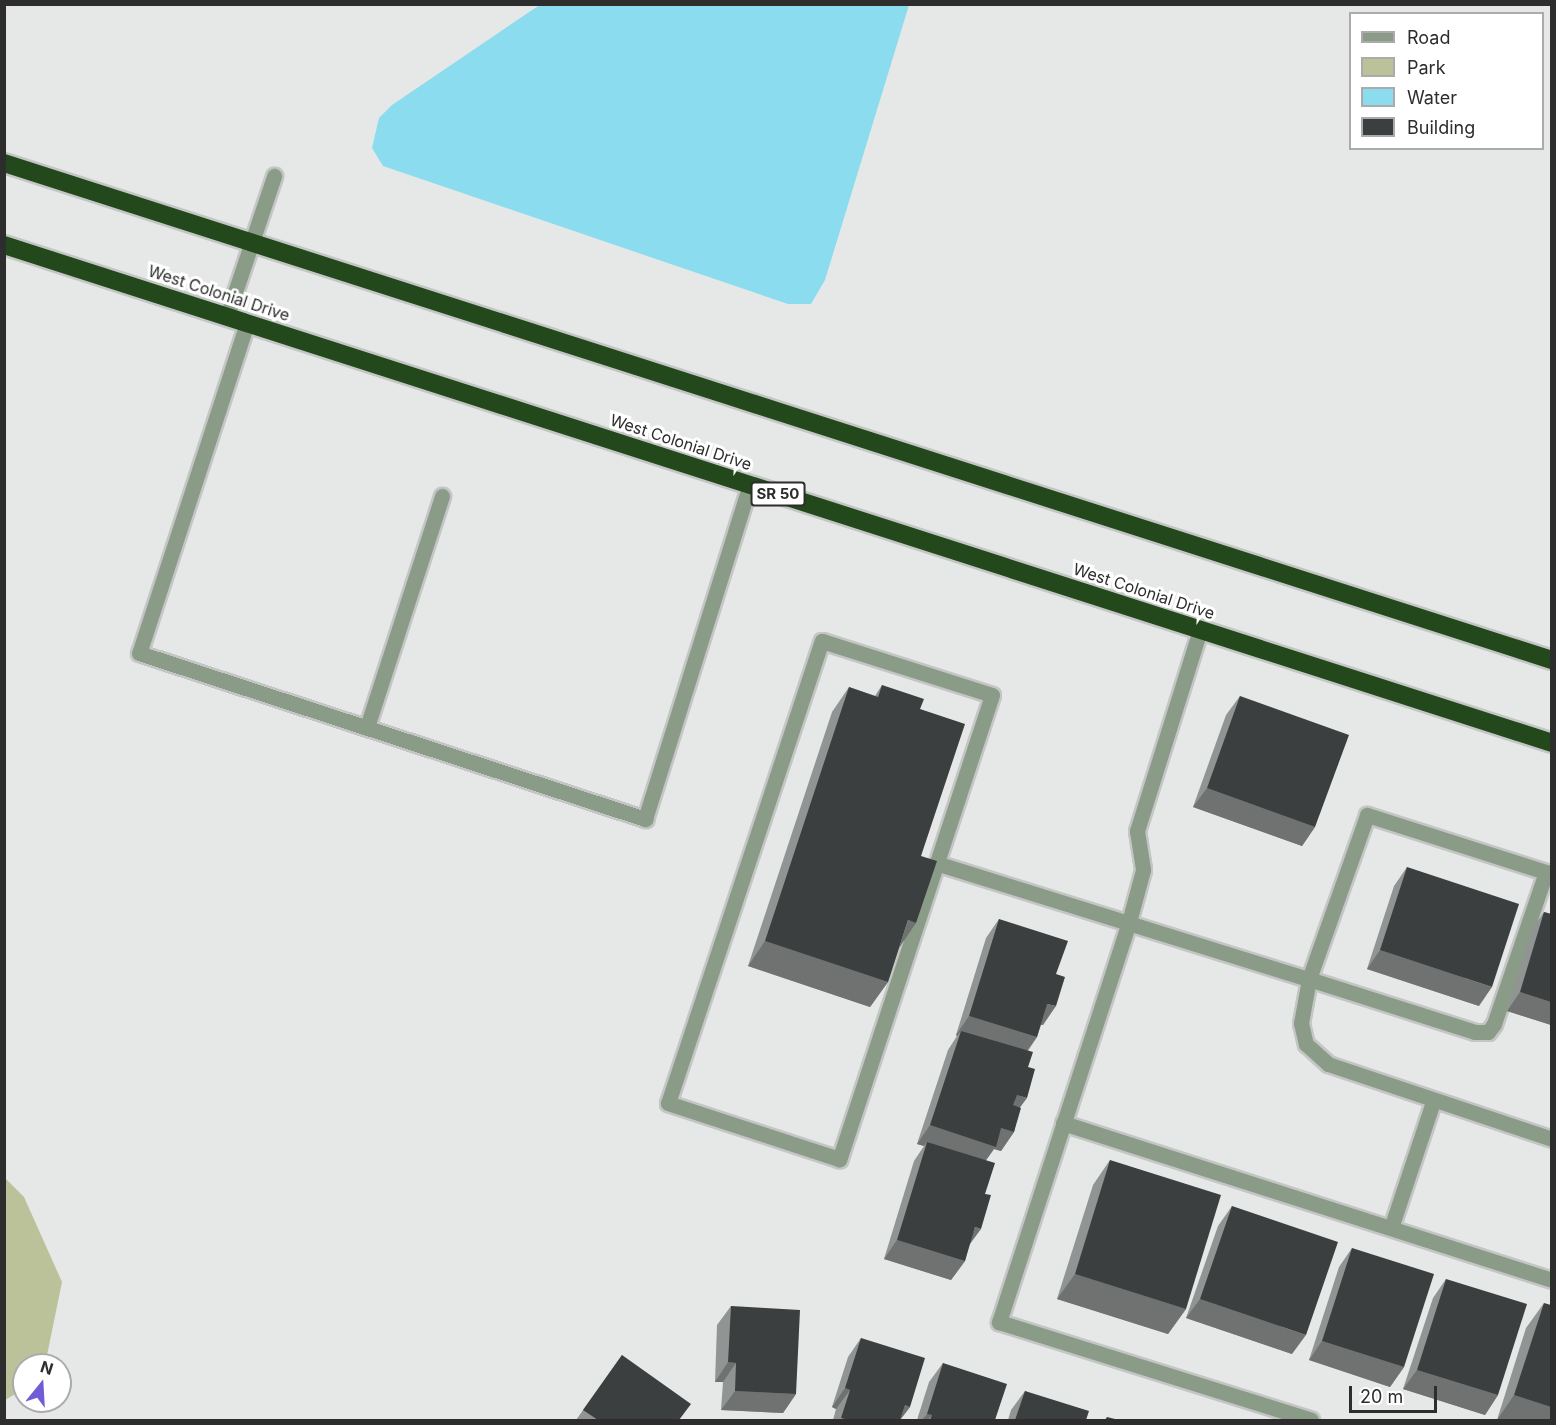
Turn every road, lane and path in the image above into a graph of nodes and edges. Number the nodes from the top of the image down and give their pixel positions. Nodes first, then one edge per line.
1 (4, 163) edge
2 (274, 176) dead end
3 (251, 242) junction
4 (4, 245) edge
5 (227, 316) junction
6 (247, 323) junction
7 (750, 484) junction
8 (442, 496) dead end
9 (1200, 630) junction
10 (1551, 660) edge
11 (366, 728) junction
12 (1551, 743) edge
13 (939, 864) junction
14 (1549, 873) edge
15 (1129, 922) junction
16 (1309, 979) junction
17 (1433, 1102) junction
18 (1063, 1123) junction
19 (1551, 1139) edge
20 (1391, 1228) junction
21 (1551, 1280) edge
22 (1311, 1420) edge

1 - 3 highway
2 - 3 street
3 - 5 street
3 - 10 highway
4 - 5 highway, West Colonial Drive / SR 50
5 - 6 highway, West Colonial Drive / SR 50
6 - 7 highway, West Colonial Drive / SR 50
6 - 11 street
7 - 9 highway, West Colonial Drive / SR 50
7 - 11 street
8 - 11 street
9 - 12 highway, West Colonial Drive / SR 50
9 - 15 street
13 - 13 street
13 - 15 street
14 - 16 street
14 - 16 street
15 - 16 street
15 - 18 street
16 - 17 street
17 - 19 street
17 - 20 street
18 - 20 street
18 - 22 street
20 - 21 street

